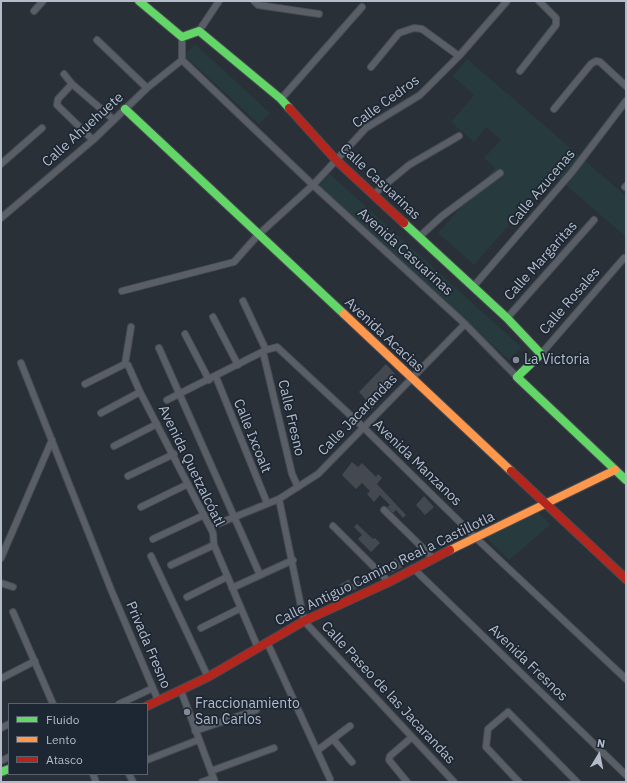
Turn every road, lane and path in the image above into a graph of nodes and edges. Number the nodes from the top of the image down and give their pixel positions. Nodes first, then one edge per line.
1 (43, 1) edge
2 (139, 1) edge
3 (219, 1) edge
4 (254, 1) edge
5 (507, 1) edge
6 (538, 1) edge
7 (362, 6) dead end
8 (34, 11) dead end
9 (319, 14) dead end
10 (199, 31) junction
11 (182, 36) junction
12 (97, 40) dead end
13 (459, 56) junction
14 (182, 60) junction
15 (371, 67) dead end
16 (520, 71) dead end
17 (64, 74) dead end
18 (72, 84) junction
19 (626, 86) edge
20 (147, 88) junction
21 (280, 99) junction
22 (626, 101) edge
23 (125, 109) junction
24 (554, 109) dead end
25 (114, 120) junction
26 (42, 128) dead end
27 (458, 136) dead end
28 (93, 140) junction
29 (336, 160) junction
30 (1, 164) edge
31 (500, 173) dead end
32 (313, 186) junction
33 (374, 194) junction
34 (1, 218) edge
35 (594, 220) dead end
36 (258, 235) junction
37 (419, 237) junction
38 (624, 258) dead end
39 (473, 287) junction
40 (122, 291) dead end
41 (243, 301) dead end
42 (213, 317) dead end
43 (507, 318) junction
44 (465, 324) junction
45 (130, 327) dead end
46 (185, 334) dead end
47 (159, 348) dead end
48 (264, 351) junction
49 (541, 354) junction
50 (21, 362) dead end
51 (126, 364) junction
52 (238, 365) junction
53 (216, 377) junction
54 (516, 377) junction
55 (411, 378) junction
56 (209, 380) junction
57 (85, 384) dead end
58 (140, 392) junction
59 (180, 394) junction
60 (167, 400) dead end
61 (101, 413) dead end
62 (157, 424) junction
63 (364, 427) junction
64 (52, 440) junction
65 (114, 446) dead end
66 (174, 454) junction
67 (615, 470) junction
68 (128, 476) dead end
69 (626, 480) edge
70 (188, 484) junction
71 (298, 487) junction
72 (279, 499) junction
73 (267, 503) junction
74 (544, 504) junction
75 (141, 507) dead end
76 (384, 510) dead end
77 (204, 515) junction
78 (235, 516) junction
79 (333, 526) dead end
80 (210, 527) junction
81 (476, 538) junction
82 (153, 539) dead end
83 (214, 545) junction
84 (150, 556) dead end
85 (1, 558) edge
86 (433, 558) junction
87 (292, 560) junction
88 (171, 565) dead end
89 (413, 568) junction
90 (260, 575) junction
91 (227, 577) junction
92 (626, 579) edge
93 (1, 582) edge
94 (388, 582) junction
95 (13, 587) dead end
96 (232, 588) junction
97 (186, 597) dead end
98 (241, 608) junction
99 (13, 612) dead end
100 (304, 621) junction
101 (201, 628) dead end
102 (267, 642) junction
103 (258, 648) junction
104 (35, 661) junction
105 (208, 676) junction
106 (2, 678) dead end
107 (626, 679) edge
108 (153, 688) junction
109 (181, 691) junction
110 (158, 700) junction
111 (52, 703) edge
112 (121, 703) edge
113 (148, 705) edge
114 (256, 710) dead end
115 (350, 726) dead end
116 (195, 731) junction
117 (412, 736) junction
118 (333, 739) junction
119 (198, 740) junction
120 (274, 748) dead end
121 (318, 750) junction
122 (148, 760) edge
123 (352, 762) dead end
124 (626, 775) edge
125 (213, 777) edge
126 (330, 779) dead end
127 (202, 782) edge
128 (406, 782) edge
129 (454, 782) edge
130 (519, 782) edge
131 (577, 782) edge

1 - 8 street
2 - 11 street
3 - 10 street
4 - 9 street
5 - 13 street, Calle Cedros
6 - 16 street
7 - 21 street
10 - 11 street
10 - 21 street, Calle Casuarinas
11 - 14 street
12 - 20 street
13 - 15 street
13 - 29 street, Calle Cedros
14 - 20 street, Calle Ahuehuete
14 - 32 street, Avenida Casuarinas
17 - 18 street
18 - 25 street
18 - 28 street
19 - 24 street
20 - 23 street, Calle Ahuehuete
21 - 29 street, Calle Casuarinas
22 - 39 street, Calle Azucenas
23 - 25 street, Calle Ahuehuete
23 - 36 street, Avenida Acacias
25 - 28 street, Calle Ahuehuete
26 - 30 street
27 - 33 street
28 - 34 street, Calle Ahuehuete
29 - 32 street, Calle Cedros
29 - 33 street, Calle Casuarinas
31 - 37 street
32 - 36 street, Calle Cedros
32 - 44 street, Avenida Casuarinas
33 - 37 street, Calle Casuarinas
35 - 43 street, Calle Margaritas
36 - 40 street, Calle Cedros
36 - 55 street, Avenida Acacias
37 - 39 street, Calle Casuarinas
38 - 49 street, Calle Rosales
39 - 43 street, Calle Casuarinas
41 - 48 street, Calle Fresno
42 - 52 street
43 - 49 street, Calle Casuarinas
44 - 54 street, Avenida Casuarinas
44 - 55 street, Calle Jacarandas
45 - 51 street
46 - 56 street
47 - 59 street
48 - 52 street
48 - 63 street, Avenida Manzanos
48 - 71 street, Calle Fresno
49 - 54 street, Calle Rosales
50 - 64 street, Privada Fresno
51 - 57 street
51 - 58 street, Avenida Quetzalcóatl
52 - 53 street
53 - 56 street
53 - 73 street, Calle Ixcoalt
54 - 67 street, Avenida Casuarinas
55 - 63 street, Calle Jacarandas
55 - 74 street, Avenida Acacias
56 - 59 street
58 - 61 street
58 - 62 street, Avenida Quetzalcóatl
59 - 60 street
59 - 78 street
62 - 65 street
62 - 66 street, Avenida Quetzalcóatl
63 - 71 street, Calle Jacarandas
63 - 81 street, Avenida Manzanos
64 - 85 street
64 - 108 street, Privada Fresno
66 - 68 street
66 - 70 street, Avenida Quetzalcóatl
67 - 69 street, Avenida Casuarinas
67 - 74 street, Calle Antiguo Camino Real a Castillotla
70 - 75 street
70 - 77 street, Avenida Quetzalcóatl
71 - 72 street, Calle Jacarandas
72 - 73 street, Calle Jacarandas
72 - 87 street
73 - 78 street, Calle Jacarandas
74 - 81 street, Calle Antiguo Camino Real a Castillotla
74 - 92 street, Avenida Acacias
76 - 86 street
77 - 80 street, Avenida Quetzalcóatl
77 - 82 street
78 - 80 street, Calle Jacarandas
78 - 90 street
79 - 94 street
80 - 83 street, Avenida Quetzalcóatl
81 - 86 street, Calle Antiguo Camino Real a Castillotla
81 - 107 street, Avenida Manzanos
83 - 88 street
83 - 91 street, Avenida Quetzalcóatl
84 - 105 street
86 - 89 street, Calle Antiguo Camino Real a Castillotla
87 - 90 street
87 - 100 street
89 - 94 street, Calle Antiguo Camino Real a Castillotla
89 - 124 street, Avenida Fresnos
90 - 96 street
91 - 96 street, Avenida Quetzalcóatl
91 - 97 street
93 - 95 street
94 - 100 street, Calle Antiguo Camino Real a Castillotla
96 - 98 street, Avenida Quetzalcóatl
98 - 101 street
98 - 103 street, Avenida Quetzalcóatl
99 - 104 street
100 - 102 street, Calle Antiguo Camino Real a Castillotla
100 - 117 street, Calle Paseo de las Jacarandas
102 - 103 street, Calle Antiguo Camino Real a Castillotla
102 - 121 street
103 - 105 street, Calle Antiguo Camino Real a Castillotla
104 - 106 street
104 - 111 street
105 - 109 street, Calle Antiguo Camino Real a Castillotla
108 - 110 street, Privada Fresno
108 - 112 street
109 - 110 street, Calle Antiguo Camino Real a Castillotla
109 - 116 street
110 - 113 street, Calle Antiguo Camino Real a Castillotla
114 - 116 street
115 - 118 street
116 - 119 street
117 - 128 street
117 - 129 street, Calle Paseo de las Jacarandas
118 - 121 street
118 - 123 street
119 - 122 street
119 - 125 street
120 - 125 street
121 - 126 street
125 - 127 street
130 - 131 street

